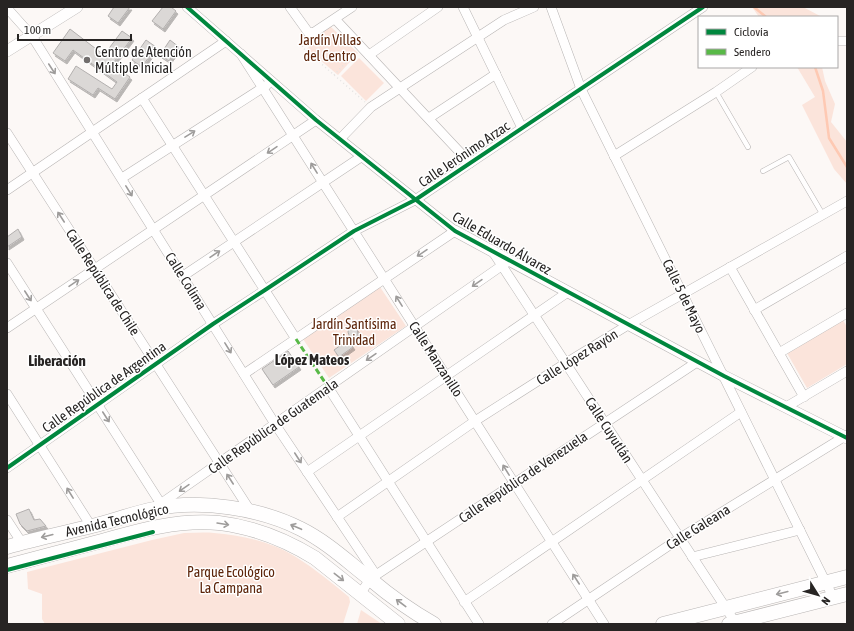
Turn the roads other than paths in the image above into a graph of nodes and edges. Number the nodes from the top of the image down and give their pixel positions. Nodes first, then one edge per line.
1 (77, 7) edge
2 (187, 7) edge
3 (290, 7) edge
4 (352, 7) edge
5 (438, 7) edge
6 (463, 7) edge
7 (534, 7) edge
8 (551, 7) edge
9 (703, 7) edge
10 (7, 8) edge
11 (335, 19) junction
12 (32, 36) junction
13 (478, 37) junction
14 (226, 41) junction
15 (7, 51) edge
16 (241, 54) junction
17 (369, 55) junction
18 (751, 68) edge
19 (496, 74) junction
20 (273, 82) junction
21 (263, 88) junction
22 (400, 88) junction
23 (581, 89) junction
24 (716, 92) junction
25 (142, 98) junction
26 (429, 118) junction
27 (316, 120) junction
28 (522, 128) junction
29 (93, 132) junction
30 (7, 133) edge
31 (293, 136) junction
32 (340, 139) junction
33 (173, 145) junction
34 (748, 147) dead end
35 (614, 156) junction
36 (361, 157) junction
37 (470, 163) junction
38 (764, 171) dead end
39 (33, 173) junction
40 (122, 178) junction
41 (323, 183) junction
42 (7, 190) edge
43 (205, 196) junction
44 (415, 200) junction
45 (845, 205) edge
46 (823, 215) junction
47 (154, 230) junction
48 (354, 231) junction
49 (454, 231) junction
50 (234, 242) junction
51 (847, 256) edge
52 (7, 263) edge
53 (506, 263) junction
54 (730, 267) junction
55 (95, 270) junction
56 (183, 276) junction
57 (384, 279) junction
58 (265, 290) junction
59 (568, 292) junction
60 (683, 294) junction
61 (36, 309) junction
62 (754, 310) junction
63 (534, 315) junction
64 (846, 315) edge
65 (213, 324) junction
66 (628, 325) junction
67 (415, 327) junction
68 (7, 328) edge
69 (296, 339) junction
70 (779, 353) junction
71 (697, 362) junction
72 (566, 363) junction
73 (156, 364) junction
74 (847, 371) edge
75 (244, 374) junction
76 (446, 376) junction
77 (724, 376) junction
78 (328, 387) junction
79 (7, 394) edge
80 (804, 397) junction
81 (98, 405) junction
82 (786, 407) junction
83 (741, 412) junction
84 (475, 422) junction
85 (605, 423) junction
86 (276, 424) junction
87 (359, 436) junction
88 (846, 436) edge
89 (40, 446) junction
90 (220, 463) junction
91 (7, 468) edge
92 (307, 472) junction
93 (642, 480) junction
94 (775, 480) junction
95 (388, 482) junction
96 (514, 483) junction
97 (158, 506) junction
98 (251, 512) junction
99 (337, 517) junction
100 (7, 520) edge
101 (91, 526) junction
102 (800, 530) junction
103 (680, 538) junction
104 (426, 542) junction
105 (552, 542) junction
106 (22, 543) junction
107 (7, 547) edge
108 (357, 547) junction
109 (692, 556) junction
110 (344, 558) junction
111 (7, 566) edge
112 (373, 577) junction
113 (847, 577) edge
114 (826, 582) junction
115 (361, 594) junction
116 (847, 594) edge
117 (833, 597) junction
118 (589, 600) junction
119 (464, 602) junction
120 (726, 608) junction
121 (732, 623) edge
122 (398, 624) edge
123 (434, 624) edge
124 (479, 624) edge
125 (552, 624) edge
126 (604, 624) edge
127 (664, 624) edge

1 - 12 street
2 - 14 street, Calle Eduardo Álvarez
3 - 11 street
4 - 11 street
5 - 17 street
6 - 13 street
7 - 13 street
8 - 23 street, Calle 5 de Mayo
9 - 23 street, Calle Jerónimo Arzac
10 - 12 street, Calle Colima
11 - 17 street
12 - 15 street
12 -> 29 street, Calle Colima
13 - 19 street
13 - 22 street
14 - 16 street, Calle Eduardo Álvarez
14 - 25 street
16 - 20 street, Calle Eduardo Álvarez
16 - 21 street, Calle Manzanillo
17 - 22 street
18 - 24 street
19 - 26 street
19 - 28 street
20 - 21 street
20 - 27 street, Calle Eduardo Álvarez
21 - 31 street, Calle Manzanillo
33 -> 21 street
22 - 26 street
22 - 32 street
23 - 28 street, Calle Jerónimo Arzac
23 - 35 street, Calle 5 de Mayo
24 - 34 lane
24 - 35 street
25 - 29 street
25 - 33 street
26 - 37 street
27 - 31 street
27 - 32 street, Calle Eduardo Álvarez
28 - 37 street, Calle Jerónimo Arzac
29 - 39 street
29 - 40 street, Calle Colima
30 - 39 street, Calle República de Chile
41 -> 31 street, Calle Manzanillo
31 -> 43 street
32 - 36 street, Calle Eduardo Álvarez
33 - 40 street
33 - 43 street
35 - 60 street, Calle 5 de Mayo
36 - 41 street
36 - 44 street, Calle Eduardo Álvarez
37 - 44 street, Calle Jerónimo Arzac
38 - 46 lane
39 - 42 street
55 -> 39 street, Calle República de Chile
40 -> 47 street, Calle Colima
41 - 48 street, Calle Manzanillo
41 - 50 street
43 - 47 street
43 - 50 street
44 - 48 street, Calle Jerónimo Arzac
44 - 49 street, Calle Eduardo Álvarez
45 - 46 street, Calle López Rayón
46 - 54 street, Calle López Rayón
47 - 55 street
47 - 56 street, Calle Colima
48 - 57 street, Calle Manzanillo
48 - 58 street, Calle Jerónimo Arzac
49 - 53 street, Calle Eduardo Álvarez
49 -> 57 street
56 -> 50 street
50 - 58 street
51 - 62 street
52 -> 61 street
53 - 59 street, Calle Eduardo Álvarez
53 - 63 street, Calle Cuyutlán
53 -> 67 street, Calle República de Guatemala
54 - 60 street, Calle López Rayón
54 - 62 street
61 -> 55 street
55 - 73 street, Calle República de Chile
56 - 65 street, Calle Colima
67 -> 57 street, Calle Manzanillo
57 - 69 street
58 - 65 street, Calle Jerónimo Arzac
58 - 69 street
59 - 63 street
59 - 66 street, Calle Eduardo Álvarez
60 - 66 street, Calle López Rayón
60 - 77 street, Calle 5 de Mayo
61 - 68 street
61 - 81 street
62 - 70 street
63 - 72 street, Calle Cuyutlán
63 - 76 street
64 - 70 street
65 - 73 street, Calle República de Argentina
65 -> 75 street, Calle Colima
66 - 71 street, Calle Eduardo Álvarez
66 - 72 street, Calle López Rayón
67 - 76 street, Calle Manzanillo
67 -> 78 street, Calle República de Guatemala
69 - 75 street
70 - 80 street
71 - 77 street, Calle Eduardo Álvarez
71 - 85 street, Calle República de Venezuela
72 - 84 street, Calle López Rayón
72 - 85 street, Calle Cuyutlán
73 - 81 street, Calle República de Argentina
73 - 90 street, Calle República de Chile
74 - 80 street
75 - 86 street, Calle Colima
76 - 84 street, Calle Manzanillo
76 - 87 street
77 - 82 street, Calle Eduardo Álvarez
77 - 83 street, Calle 5 de Mayo
78 - 86 street, Calle República de Guatemala
78 - 87 street
79 - 89 street
80 - 82 street
81 - 89 street, Calle República de Argentina
81 -> 97 street
82 - 88 street, Calle Eduardo Álvarez
83 - 93 street
83 - 94 street, Calle 5 de Mayo
84 - 95 street, Calle López Rayón
96 -> 84 street, Calle Manzanillo
85 - 93 street, Calle Cuyutlán
85 - 96 street, Calle República de Venezuela
86 - 90 street, Calle República de Guatemala
86 -> 92 street, Calle Colima
87 - 92 street
87 - 95 street
88 - 94 street, Calle Galeana
89 - 91 street, Calle República de Argentina
101 -> 89 street
90 -> 97 street, Calle República de Guatemala
98 -> 90 street, Calle República de Chile
92 - 99 street, Calle Colima
93 - 103 street, Calle Cuyutlán
93 - 105 street
94 - 102 street, Calle 5 de Mayo
94 - 103 street, Calle Galeana
95 - 99 street, Calle López Rayón
95 - 104 street
96 - 104 street, Calle República de Venezuela
96 - 105 street, Calle Manzanillo
97 - 98 main road, Avenida Tecnológico
97 - 101 main road, Avenida Tecnológico
110 -> 98 main road, Avenida Tecnológico
99 - 108 street, Calle Colima
100 - 106 street
101 -> 106 main road, Avenida Tecnológico
102 - 109 street
102 - 114 street, Calle 5 de Mayo
103 - 109 street, Calle Cuyutlán
103 - 118 street, Calle Galeana
104 - 112 street, Calle República de Venezuela
104 - 119 street
118 -> 105 street, Calle Manzanillo
105 - 119 street
106 - 107 main road, Avenida Tecnológico
108 - 110 street
108 - 112 street, Calle Colima
109 - 120 street, Calle Cuyutlán
110 - 112 main road, Avenida Tecnológico
111 -> 115 main road, Avenida Tecnológico
112 - 115 street
123 -> 112 main road, Avenida Tecnológico
113 - 114 main road
114 - 117 street, Calle 5 de Mayo
114 -> 120 main road
115 - 122 main road, Avenida Tecnológico
116 - 117 main road
117 - 121 main road
118 - 125 street, Calle Galeana
118 - 126 street, Calle Manzanillo
119 - 124 street
120 - 121 street, Calle Cuyutlán
120 - 127 main road

